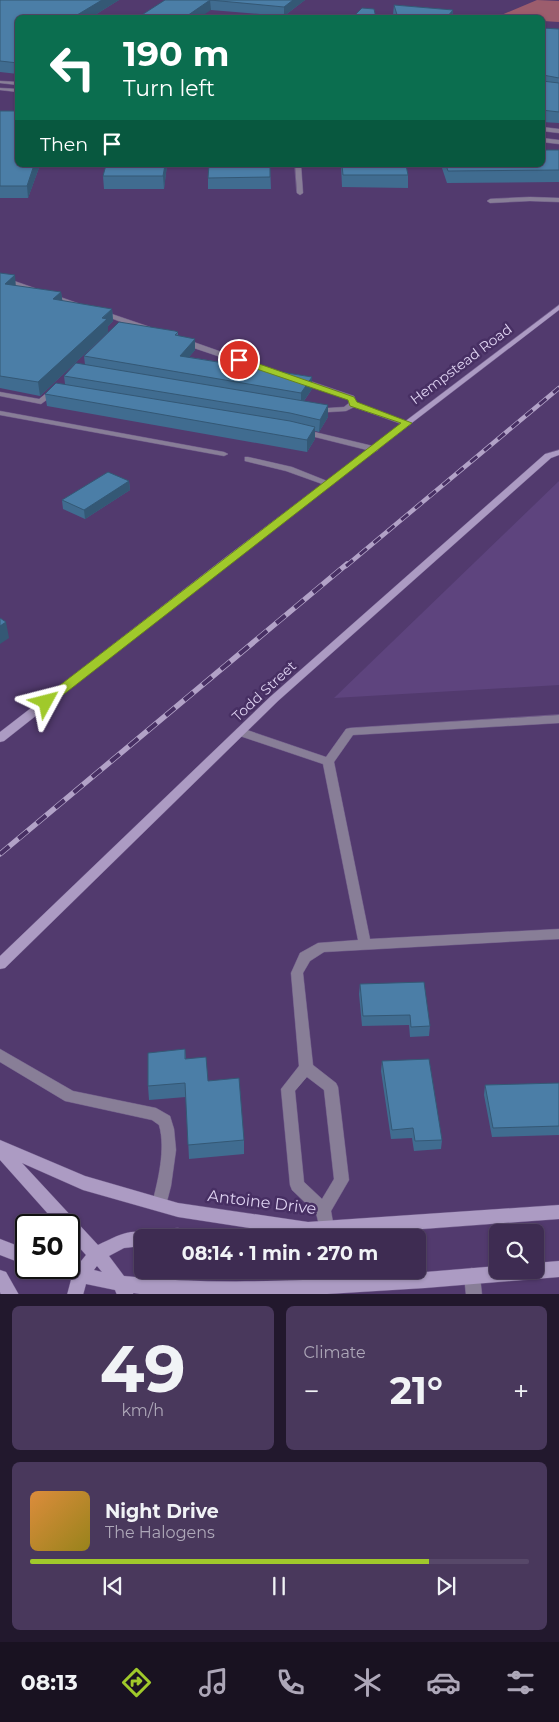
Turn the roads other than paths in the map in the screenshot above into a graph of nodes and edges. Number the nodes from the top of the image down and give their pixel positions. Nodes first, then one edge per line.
1 (0, 82) edge
2 (15, 84) edge
3 (0, 89) edge
4 (15, 91) edge
5 (545, 129) edge
6 (559, 131) edge
7 (545, 140) edge
8 (559, 142) edge
9 (298, 167) edge
10 (300, 194) dead end
11 (559, 200) edge
12 (490, 201) dead end
13 (0, 278) edge
14 (559, 307) edge
15 (126, 321) junction
16 (120, 328) edge
17 (154, 331) edge
18 (173, 338) edge
19 (286, 376) edge
20 (295, 379) edge
21 (63, 387) edge
22 (0, 394) edge
23 (354, 404) junction
24 (310, 410) edge
25 (0, 413) edge
26 (407, 423) junction
27 (290, 429) edge
28 (374, 449) junction
29 (559, 452) edge
30 (224, 454) dead end
31 (248, 459) dead end
32 (328, 483) junction
33 (559, 719) edge
34 (240, 732) junction
35 (0, 738) edge
36 (328, 762) junction
37 (559, 934) edge
38 (365, 945) junction
39 (0, 964) edge
40 (0, 1055) edge
41 (306, 1068) junction
42 (0, 1149) edge
43 (160, 1204) junction
44 (323, 1210) junction
45 (559, 1212) edge
46 (58, 1214) edge
47 (326, 1228) junction
48 (308, 1229) joint
49 (80, 1237) edge
50 (134, 1240) edge
51 (0, 1247) edge
52 (15, 1253) edge
53 (97, 1254) junction
54 (559, 1269) edge
55 (80, 1274) joint
56 (472, 1276) junction
57 (0, 1278) edge
58 (79, 1279) edge
59 (124, 1289) edge
60 (366, 1289) edge
61 (271, 1291) edge
62 (11, 1294) edge
63 (75, 1294) edge
64 (474, 1294) edge

1 - 2 street
3 - 4 street
5 - 6 street
7 - 8 street
9 - 10 street
11 - 12 street
13 - 15 street
14 - 26 main road, Hempstead Road
15 - 16 street
15 - 17 street
18 - 19 street
20 - 23 street
21 - 22 street
23 - 24 street
23 - 26 street
25 - 30 street
26 - 28 main road, Hempstead Road
27 - 28 street
28 - 32 main road, Hempstead Road
29 - 34 main road, Todd Street
31 - 32 street
32 - 35 main road, Hempstead Road
33 - 36 street
34 - 36 street
34 - 39 main road, Todd Street
36 - 38 street
37 - 38 street
38 - 41 street
40 - 43 street
41 - 44 street
41 - 44 street
42 - 43 main road, Antoine Drive
42 - 46 main road
43 - 48 main road, Antoine Drive
44 - 47 street
45 - 47 main road, Antoine Drive
47 - 48 main road, Antoine Drive
49 - 53 main road
50 - 53 main road
51 - 52 main road
53 - 55 main road
53 - 59 main road
54 - 56 main road
55 - 59 main road
56 - 60 main road
56 - 64 street
57 - 62 main road
58 - 63 main road
59 - 61 main road
60 - 61 main road

